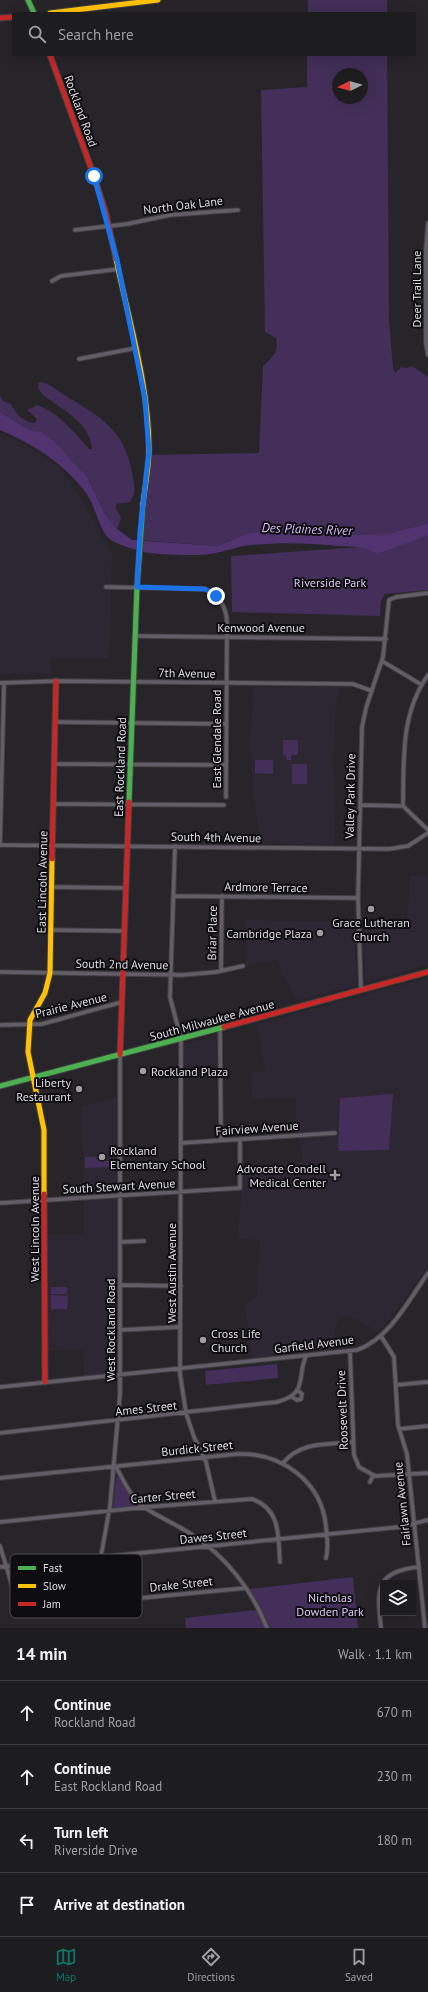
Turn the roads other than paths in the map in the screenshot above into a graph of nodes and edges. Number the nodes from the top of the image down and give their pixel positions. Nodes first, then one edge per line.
1 (28, 0) edge
2 (158, 0) edge
3 (34, 12) edge
4 (59, 12) edge
5 (12, 17) edge
6 (0, 18) edge
7 (50, 56) edge
8 (238, 210) dead end
9 (428, 223) edge
10 (108, 226) junction
11 (75, 230) dead end
12 (118, 269) junction
13 (52, 281) dead end
14 (136, 348) junction
15 (428, 355) edge
16 (79, 359) dead end
17 (147, 480) joint
18 (106, 587) dead end
19 (137, 587) junction
20 (428, 593) edge
21 (135, 636) junction
22 (227, 637) junction
23 (386, 639) junction
24 (382, 661) junction
25 (428, 676) edge
26 (56, 681) junction
27 (134, 682) junction
28 (2, 683) edge
29 (226, 683) junction
30 (422, 685) junction
31 (372, 691) junction
32 (55, 722) junction
33 (132, 723) junction
34 (226, 724) junction
35 (131, 763) junction
36 (54, 764) junction
37 (225, 765) junction
38 (226, 797) dead end
39 (53, 804) junction
40 (129, 804) junction
41 (224, 805) dead end
42 (360, 805) junction
43 (403, 806) junction
44 (428, 832) edge
45 (52, 845) junction
46 (0, 846) edge
47 (127, 846) junction
48 (175, 846) junction
49 (359, 849) junction
50 (52, 887) junction
51 (126, 888) junction
52 (174, 896) junction
53 (222, 896) junction
54 (358, 898) junction
55 (51, 930) junction
56 (125, 931) junction
57 (243, 966) dead end
58 (221, 971) junction
59 (0, 972) edge
60 (428, 972) edge
61 (50, 973) junction
62 (123, 974) junction
63 (171, 974) junction
64 (361, 990) junction
65 (122, 1002) junction
66 (0, 1025) edge
67 (29, 1025) junction
68 (220, 1028) junction
69 (181, 1039) junction
70 (120, 1055) junction
71 (32, 1078) junction
72 (0, 1086) edge
73 (335, 1133) dead end
74 (240, 1139) junction
75 (221, 1140) junction
76 (181, 1143) junction
77 (181, 1192) junction
78 (120, 1196) junction
79 (44, 1200) junction
80 (0, 1203) edge
81 (144, 1241) dead end
82 (120, 1242) junction
83 (428, 1273) edge
84 (120, 1285) junction
85 (181, 1286) junction
86 (180, 1327) junction
87 (120, 1330) junction
88 (381, 1336) junction
89 (350, 1351) junction
90 (306, 1356) junction
91 (294, 1358) junction
92 (302, 1366) junction
93 (180, 1369) junction
94 (120, 1374) junction
95 (45, 1382) junction
96 (428, 1382) edge
97 (396, 1385) junction
98 (0, 1386) edge
99 (297, 1390) junction
100 (292, 1397) junction
101 (186, 1413) junction
102 (119, 1420) junction
103 (428, 1426) edge
104 (399, 1429) junction
105 (0, 1433) edge
106 (353, 1442) junction
107 (204, 1457) junction
108 (284, 1463) junction
109 (115, 1466) junction
110 (428, 1473) edge
111 (410, 1475) junction
112 (373, 1476) junction
113 (0, 1478) edge
114 (370, 1482) dead end
115 (215, 1501) junction
116 (146, 1507) junction
117 (109, 1511) junction
118 (428, 1520) edge
119 (0, 1522) edge
120 (414, 1523) junction
121 (327, 1535) junction
122 (278, 1540) junction
123 (0, 1546) edge
124 (208, 1546) junction
125 (102, 1554) edge
126 (130, 1554) edge
127 (326, 1558) dead end
128 (280, 1562) dead end
129 (6, 1567) junction
130 (10, 1567) edge
131 (419, 1567) junction
132 (0, 1568) edge
133 (10, 1580) edge
134 (246, 1588) junction
135 (142, 1599) edge
136 (267, 1628) edge
137 (381, 1628) edge
138 (425, 1628) edge

1 - 3 street
2 - 4 street
5 - 6 street
7 - 10 street, Rockland Road
8 - 10 street, North Oak Lane
9 - 15 street, Deer Trail Lane
10 - 11 street, North Oak Lane
10 - 12 street, Rockland Road
12 - 13 street
12 - 14 street, Rockland Road
14 - 16 street
14 - 17 street, Rockland Road
17 - 19 street, East Rockland Road
18 - 19 street
19 - 21 street, East Rockland Road
19 - 22 street, East Glendale Road
20 - 23 street, Valley Park Drive
21 - 22 street, Kenwood Avenue
21 - 27 street, East Rockland Road
22 - 23 street, Kenwood Avenue
22 - 29 street, East Glendale Road
23 - 24 street, Valley Park Drive
24 - 30 street
24 - 31 street, Valley Park Drive
25 - 30 street
26 - 27 street, 7th Avenue
26 - 28 street, 7th Avenue
26 - 32 street, East Lincoln Avenue
27 - 29 street, 7th Avenue
27 - 33 street, East Rockland Road
28 - 46 street
29 - 31 street, 7th Avenue
29 - 34 street, East Glendale Road
30 - 43 street
31 - 42 street, Valley Park Drive
32 - 33 street
32 - 36 street, East Lincoln Avenue
33 - 34 street
33 - 35 street, East Rockland Road
34 - 37 street, East Glendale Road
35 - 36 street
35 - 37 street
35 - 40 street, East Rockland Road
36 - 39 street, East Lincoln Avenue
37 - 38 street, East Glendale Road
39 - 40 street
39 - 45 street, East Lincoln Avenue
40 - 41 street
40 - 47 street, East Rockland Road
42 - 43 street
42 - 49 street, Valley Park Drive
43 - 44 street
44 - 49 street, South 4th Avenue
45 - 46 street, South 4th Avenue
45 - 47 street, South 4th Avenue
45 - 50 street, East Lincoln Avenue
47 - 48 street, South 4th Avenue
47 - 51 street, East Rockland Road
48 - 49 street, South 4th Avenue
48 - 52 street, West Austin Avenue
49 - 54 street, Valley Park Drive
50 - 51 street
50 - 55 street, East Lincoln Avenue
51 - 56 street, East Rockland Road
52 - 53 street, Ardmore Terrace
52 - 63 street, West Austin Avenue
53 - 54 street, Ardmore Terrace
53 - 58 street, Briar Place
54 - 64 street, Valley Park Drive
55 - 56 street
55 - 61 street, East Lincoln Avenue
56 - 62 street, East Rockland Road
57 - 58 street, South 2nd Avenue
58 - 63 street, South 2nd Avenue
59 - 61 street, South 2nd Avenue
60 - 64 street, South Milwaukee Avenue
61 - 62 street, South 2nd Avenue
61 - 67 street, East Lincoln Avenue
62 - 63 street, South 2nd Avenue
62 - 65 street, East Rockland Road
63 - 69 street, West Austin Avenue
64 - 68 street, South Milwaukee Avenue
65 - 67 street, Prairie Avenue
65 - 70 street, East Rockland Road
66 - 67 street, Prairie Avenue
67 - 71 street, East Lincoln Avenue
68 - 69 street, South Milwaukee Avenue
68 - 75 street
69 - 70 street, South Milwaukee Avenue
69 - 76 street, West Austin Avenue
70 - 71 street, South Milwaukee Avenue
70 - 78 street, West Rockland Road
71 - 72 street, South Milwaukee Avenue
71 - 79 street, West Lincoln Avenue
73 - 74 street, Fairview Avenue
74 - 75 street, Fairview Avenue
74 - 77 street, South Stewart Avenue
75 - 76 street, Fairview Avenue
76 - 77 street, West Austin Avenue
77 - 78 street, South Stewart Avenue
77 - 85 street, West Austin Avenue
78 - 79 street, South Stewart Avenue
78 - 82 street, West Rockland Road
79 - 80 street, South Stewart Avenue
79 - 95 street, West Lincoln Avenue
81 - 82 street
82 - 84 street, West Rockland Road
83 - 88 street, Garfield Avenue
84 - 85 street
84 - 87 street, West Rockland Road
85 - 86 street, West Austin Avenue
86 - 87 street
86 - 93 street, West Austin Avenue
87 - 94 street, West Rockland Road
88 - 89 street, Garfield Avenue
88 - 97 street, Fairlawn Avenue
89 - 90 street, Garfield Avenue
89 - 106 street, Roosevelt Drive
90 - 91 street, Garfield Avenue
90 - 92 street, Ames Street
91 - 92 street
91 - 93 street, Garfield Avenue
92 - 99 street, Ames Street
93 - 94 street, Garfield Avenue
93 - 101 street, West Austin Avenue
94 - 95 street, Garfield Avenue
94 - 102 street, West Rockland Road
95 - 98 street, Garfield Avenue
96 - 97 street
97 - 104 street, Fairlawn Avenue
99 - 100 street, Ames Street
99 - 100 street, Ames Street
100 - 101 street, Ames Street
101 - 102 street, Ames Street
101 - 107 street, West Austin Avenue
102 - 105 street, Ames Street
102 - 109 street, West Rockland Road
103 - 104 street
104 - 111 street, Fairlawn Avenue
106 - 108 street
106 - 112 street, Roosevelt Drive
107 - 108 street, Burdick Street
107 - 109 street, Burdick Street
107 - 115 street, West Austin Avenue
108 - 121 street, Burdick Street
109 - 113 street, Burdick Street
109 - 116 street
109 - 117 street, West Rockland Road
110 - 111 street
111 - 112 street
111 - 120 street, Fairlawn Avenue
112 - 114 street
115 - 116 street, Carter Street
115 - 122 street, Carter Street
116 - 117 street, Carter Street
116 - 124 street
117 - 119 street, Carter Street
117 - 125 street, West Rockland Road
118 - 120 street, Dawes Street
120 - 121 street, Dawes Street
120 - 131 street, Fairlawn Avenue
121 - 122 street, Dawes Street
121 - 127 street, Burdick Street
122 - 124 street, Dawes Street
122 - 128 street, Carter Street
123 - 129 street
124 - 126 street, Dawes Street
124 - 134 street
129 - 130 street, Dawes Street
129 - 132 street, Dawes Street
129 - 133 street, Drake Street
131 - 137 street
131 - 138 street, Fairlawn Avenue
134 - 135 street, Drake Street
134 - 136 street

